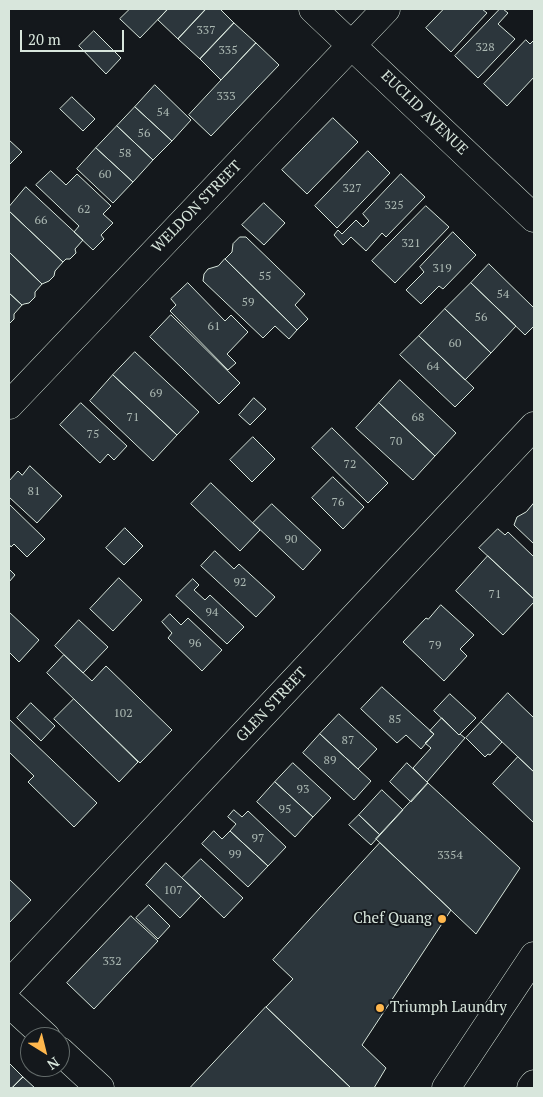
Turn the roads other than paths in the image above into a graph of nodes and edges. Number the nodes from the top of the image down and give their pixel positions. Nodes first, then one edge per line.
1 (314, 9) edge
2 (386, 9) edge
3 (351, 44) junction
4 (534, 218) edge
5 (9, 405) edge
6 (534, 426) edge
7 (534, 956) edge
8 (9, 984) edge
9 (9, 1003) edge
10 (35, 1027) edge
11 (70, 1060) edge
12 (534, 1084) edge
13 (100, 1088) edge
14 (446, 1088) edge
15 (532, 1088) edge

1 - 3 street, EUCLID AVENUE
2 - 3 street, WELDON STREET
3 - 4 street, EUCLID AVENUE
3 - 5 street, WELDON STREET
6 - 8 street, GLEN STREET
7 - 14 street
9 - 10 street
11 - 13 street
12 - 15 street

